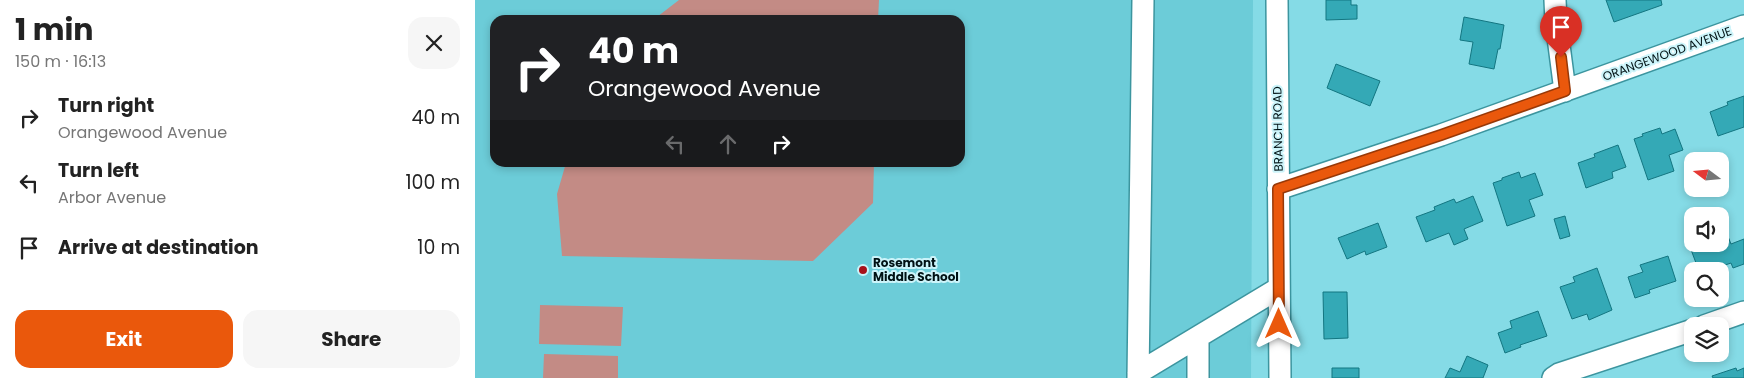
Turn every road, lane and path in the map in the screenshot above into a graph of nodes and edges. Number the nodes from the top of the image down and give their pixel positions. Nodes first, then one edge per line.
1 (1143, 0) edge
2 (1277, 0) edge
3 (1555, 0) edge
4 (1744, 26) edge
5 (1565, 91) junction
6 (1278, 189) junction
7 (1279, 288) junction
8 (1744, 312) edge
9 (1729, 317) edge
10 (1684, 333) edge
11 (1198, 336) junction
12 (1138, 375) edge
13 (1198, 378) edge
14 (1280, 378) edge
15 (1553, 378) edge

1 - 12 street
2 - 6 street, BRANCH ROAD
3 - 5 street
4 - 5 street, ORANGEWOOD AVENUE
5 - 6 street, ORANGEWOOD AVENUE
6 - 7 street, BRANCH ROAD
7 - 11 street
7 - 14 street, BRANCH ROAD
8 - 9 street
10 - 15 street
11 - 12 street
11 - 13 street

